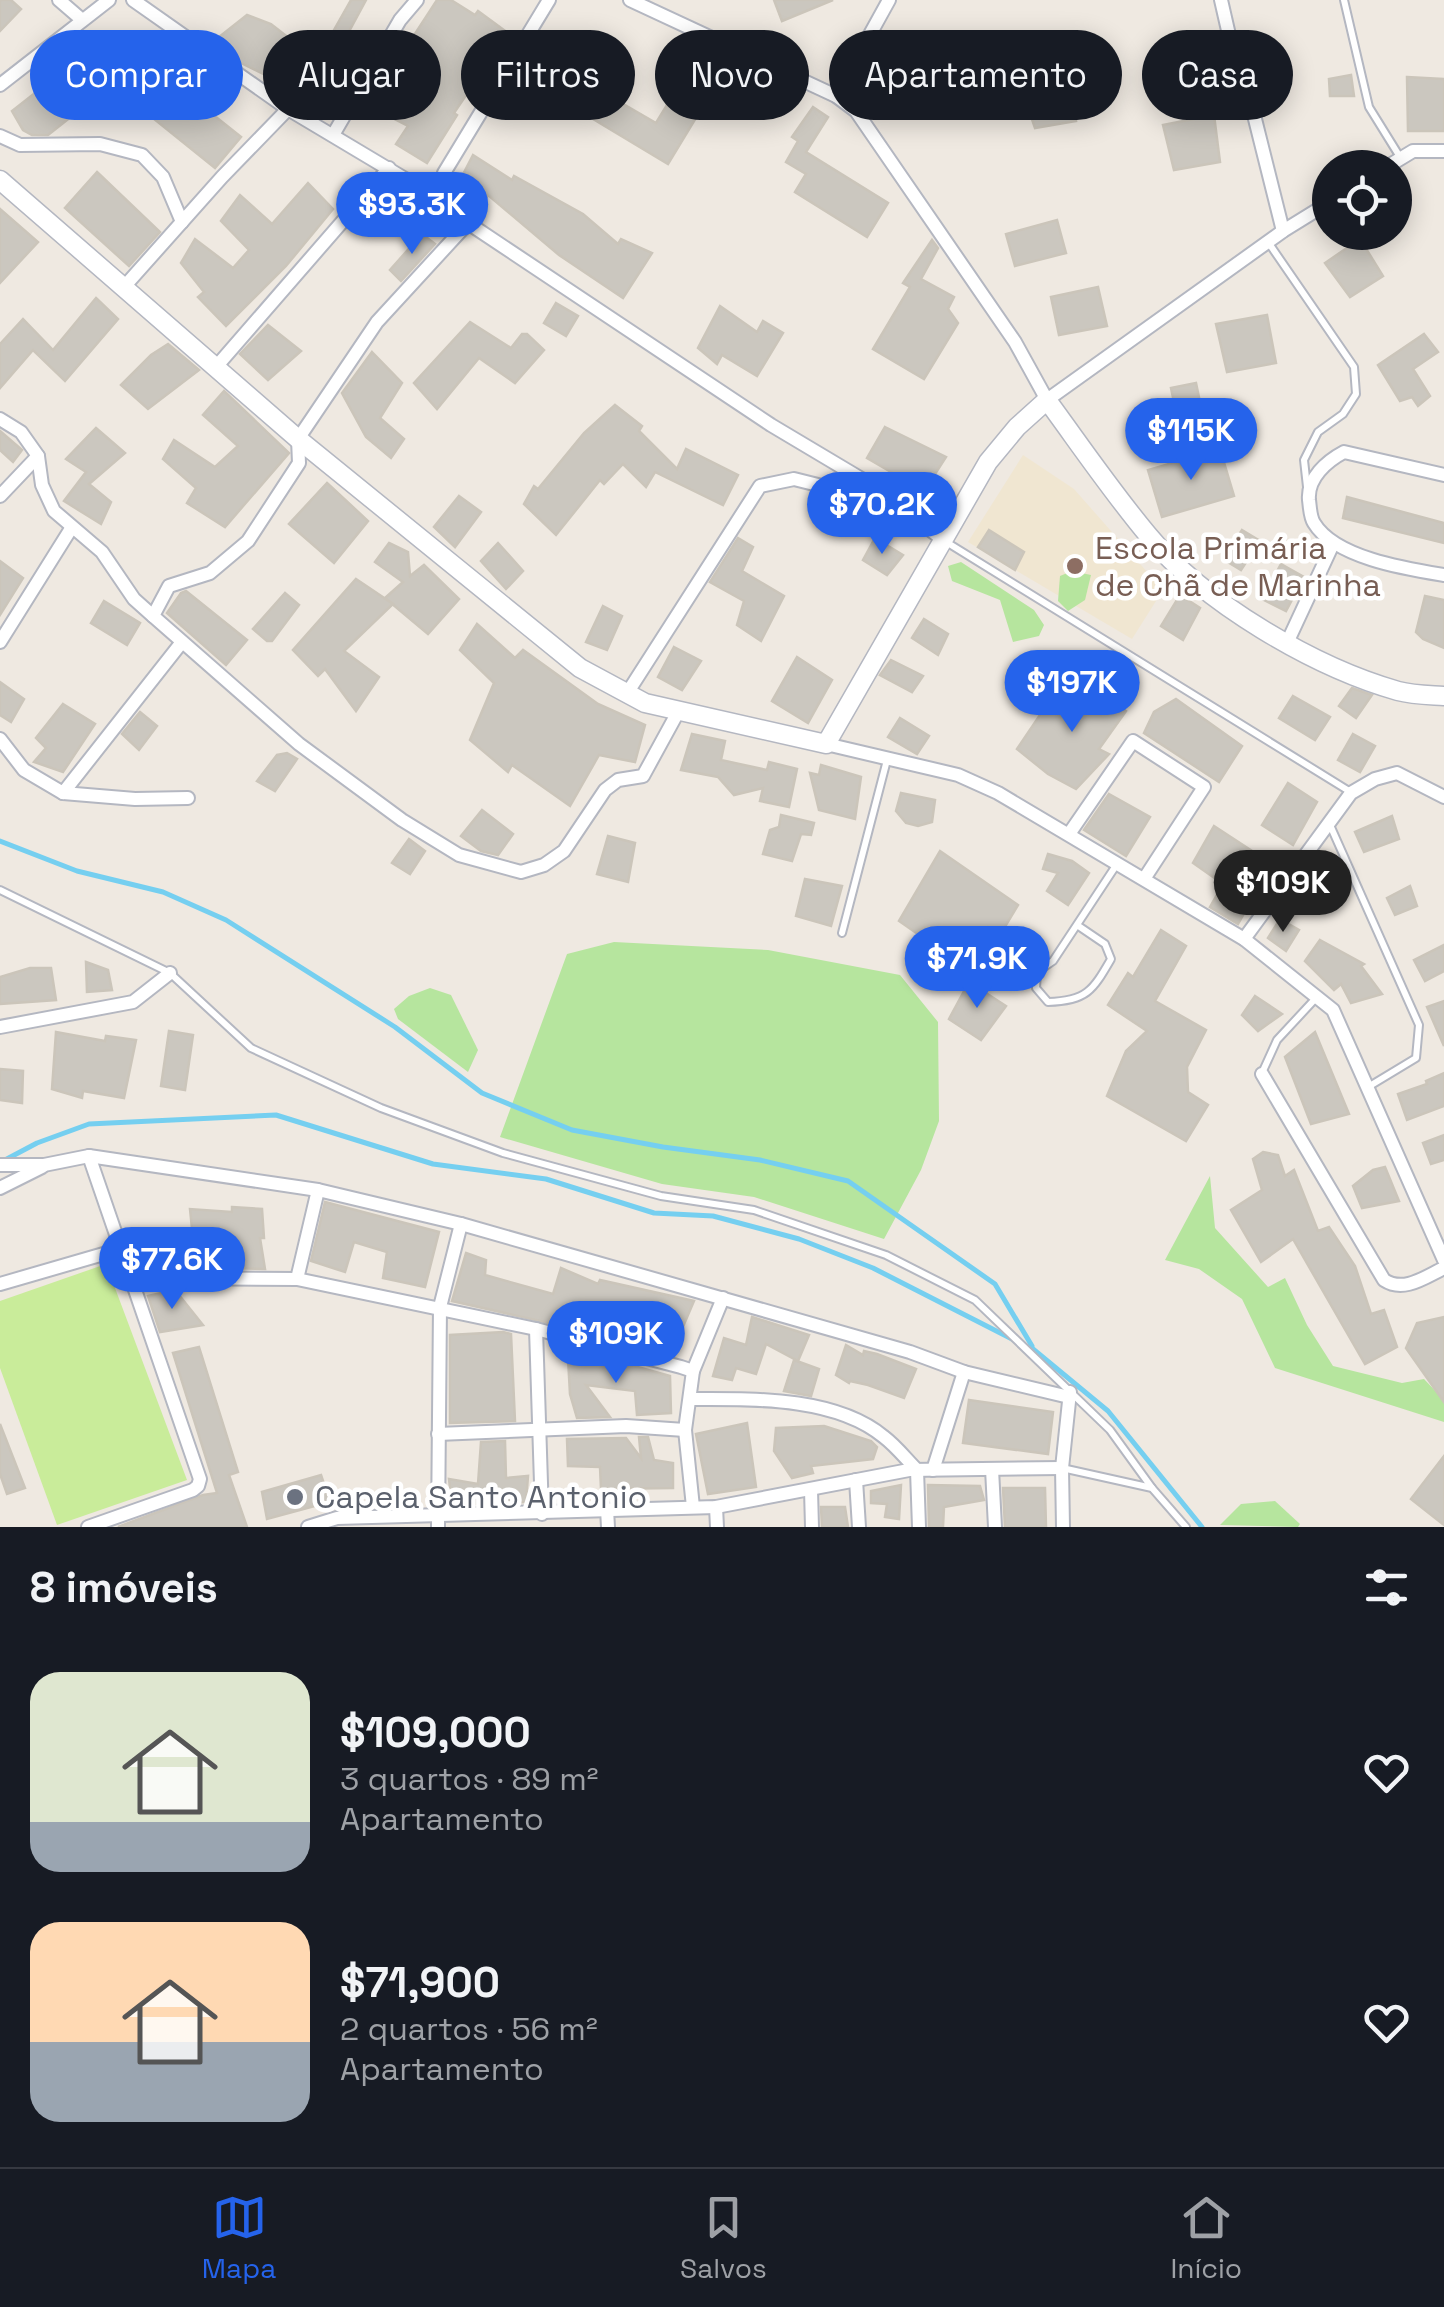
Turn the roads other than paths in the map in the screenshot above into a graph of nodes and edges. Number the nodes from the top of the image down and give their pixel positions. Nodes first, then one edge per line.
1 (59, 0) edge
2 (109, 0) edge
3 (133, 0) edge
4 (416, 0) edge
5 (549, 0) edge
6 (630, 0) edge
7 (889, 0) edge
8 (1221, 0) edge
9 (1344, 0) edge
10 (651, 4) edge
11 (81, 20) junction
12 (872, 30) edge
13 (0, 85) edge
14 (263, 91) edge
15 (829, 93) edge
16 (278, 120) edge
17 (308, 120) edge
18 (862, 120) edge
19 (333, 134) junction
20 (0, 136) edge
21 (1395, 150) edge
22 (1412, 150) edge
23 (1444, 151) edge
24 (388, 168) junction
25 (0, 180) edge
26 (437, 198) junction
27 (1312, 213) edge
28 (182, 222) junction
29 (468, 223) junction
30 (1284, 231) junction
31 (1268, 242) junction
32 (124, 287) junction
33 (216, 367) junction
34 (1047, 400) junction
35 (0, 419) edge
36 (298, 439) junction
37 (38, 456) junction
38 (1444, 475) edge
39 (1308, 493) junction
40 (0, 496) edge
41 (897, 505) junction
42 (72, 527) junction
43 (942, 539) junction
44 (1333, 544) junction
45 (1444, 575) edge
46 (153, 616) junction
47 (0, 642) edge
48 (182, 642) junction
49 (1286, 644) junction
50 (626, 695) junction
51 (1444, 696) edge
52 (678, 712) junction
53 (0, 739) edge
54 (826, 744) junction
55 (887, 759) junction
56 (62, 793) junction
57 (1352, 793) junction
58 (1444, 797) edge
59 (188, 798) dead end
60 (1330, 825) junction
61 (1068, 834) junction
62 (1118, 864) junction
63 (1144, 879) junction
64 (0, 890) edge
65 (1077, 924) junction
66 (842, 933) dead end
67 (1244, 939) junction
68 (170, 972) junction
69 (1317, 997) junction
70 (0, 1027) edge
71 (1262, 1074) joint
72 (1367, 1088) junction
73 (88, 1156) junction
74 (0, 1165) edge
75 (44, 1166) junction
76 (0, 1188) edge
77 (318, 1190) junction
78 (462, 1224) junction
79 (126, 1260) junction
80 (1444, 1264) edge
81 (297, 1279) junction
82 (0, 1284) edge
83 (723, 1298) junction
84 (440, 1307) junction
85 (536, 1329) junction
86 (693, 1371) junction
87 (964, 1372) junction
88 (1070, 1393) junction
89 (690, 1398) junction
90 (539, 1430) junction
91 (685, 1430) junction
92 (438, 1434) junction
93 (1062, 1468) junction
94 (992, 1469) junction
95 (917, 1470) junction
96 (932, 1470) junction
97 (856, 1480) junction
98 (1152, 1488) junction
99 (810, 1490) junction
100 (693, 1507) junction
101 (716, 1507) junction
102 (608, 1510) junction
103 (542, 1514) junction
104 (437, 1522) edge
105 (88, 1527) edge
106 (308, 1527) edge
107 (608, 1527) edge
108 (717, 1527) edge
109 (812, 1527) edge
110 (859, 1527) edge
111 (919, 1527) edge
112 (995, 1527) edge
113 (1063, 1527) edge
114 (1186, 1527) edge

1 - 11 street
2 - 11 street
3 - 14 street
4 - 19 street
5 - 26 street
6 - 10 street
7 - 12 street
8 - 30 street
9 - 21 lane
10 - 15 street
11 - 13 street
16 - 28 street
17 - 19 street
18 - 34 street
19 - 24 street
20 - 28 street
22 - 23 street
24 - 26 street
24 - 33 street
25 - 32 street
26 - 29 street
27 - 30 street
28 - 32 street
29 - 36 street
29 - 41 street
30 - 31 street
31 - 34 street
31 - 39 lane
32 - 33 street
33 - 36 street
34 - 43 street
34 - 49 street
35 - 37 street
36 - 46 street
36 - 50 street
37 - 40 street
37 - 42 street
38 - 39 street
39 - 44 street
41 - 43 street
41 - 50 street
42 - 46 street
42 - 47 street
43 - 54 street
43 - 57 lane
44 - 45 street
44 - 49 street
46 - 48 street
48 - 52 street
48 - 56 street
49 - 51 street
50 - 52 street
52 - 54 street
53 - 56 street
54 - 55 street
55 - 61 street
55 - 66 lane
56 - 59 street
57 - 58 street
57 - 60 street
60 - 67 street
60 - 72 lane
61 - 62 street
61 - 63 street
62 - 63 street
62 - 65 lane
63 - 67 street
64 - 68 lane
65 - 65 lane
67 - 69 street
68 - 70 street
68 - 88 lane
69 - 71 lane
69 - 72 street
71 - 80 street
72 - 80 street
73 - 75 street
73 - 77 street
73 - 79 street
74 - 75 street
75 - 76 street
77 - 78 street
77 - 81 street
78 - 83 street
78 - 84 street
79 - 81 street
79 - 82 street
79 - 105 street
81 - 84 street
83 - 86 street
83 - 87 street
84 - 85 street
84 - 92 street
85 - 86 street
85 - 90 street
86 - 89 street
87 - 88 street
87 - 96 street
88 - 93 street
88 - 98 lane
89 - 91 street
89 - 95 street
90 - 91 street
90 - 92 street
90 - 103 street
91 - 100 street
92 - 104 street
93 - 94 street
93 - 98 lane
93 - 113 street
94 - 96 street
94 - 112 street
95 - 96 street
95 - 97 street
95 - 111 street
97 - 99 street
97 - 110 street
98 - 114 lane
99 - 101 street
99 - 109 street
100 - 101 street
100 - 102 street
101 - 108 street
102 - 103 street
102 - 107 street
103 - 104 street
104 - 106 street

